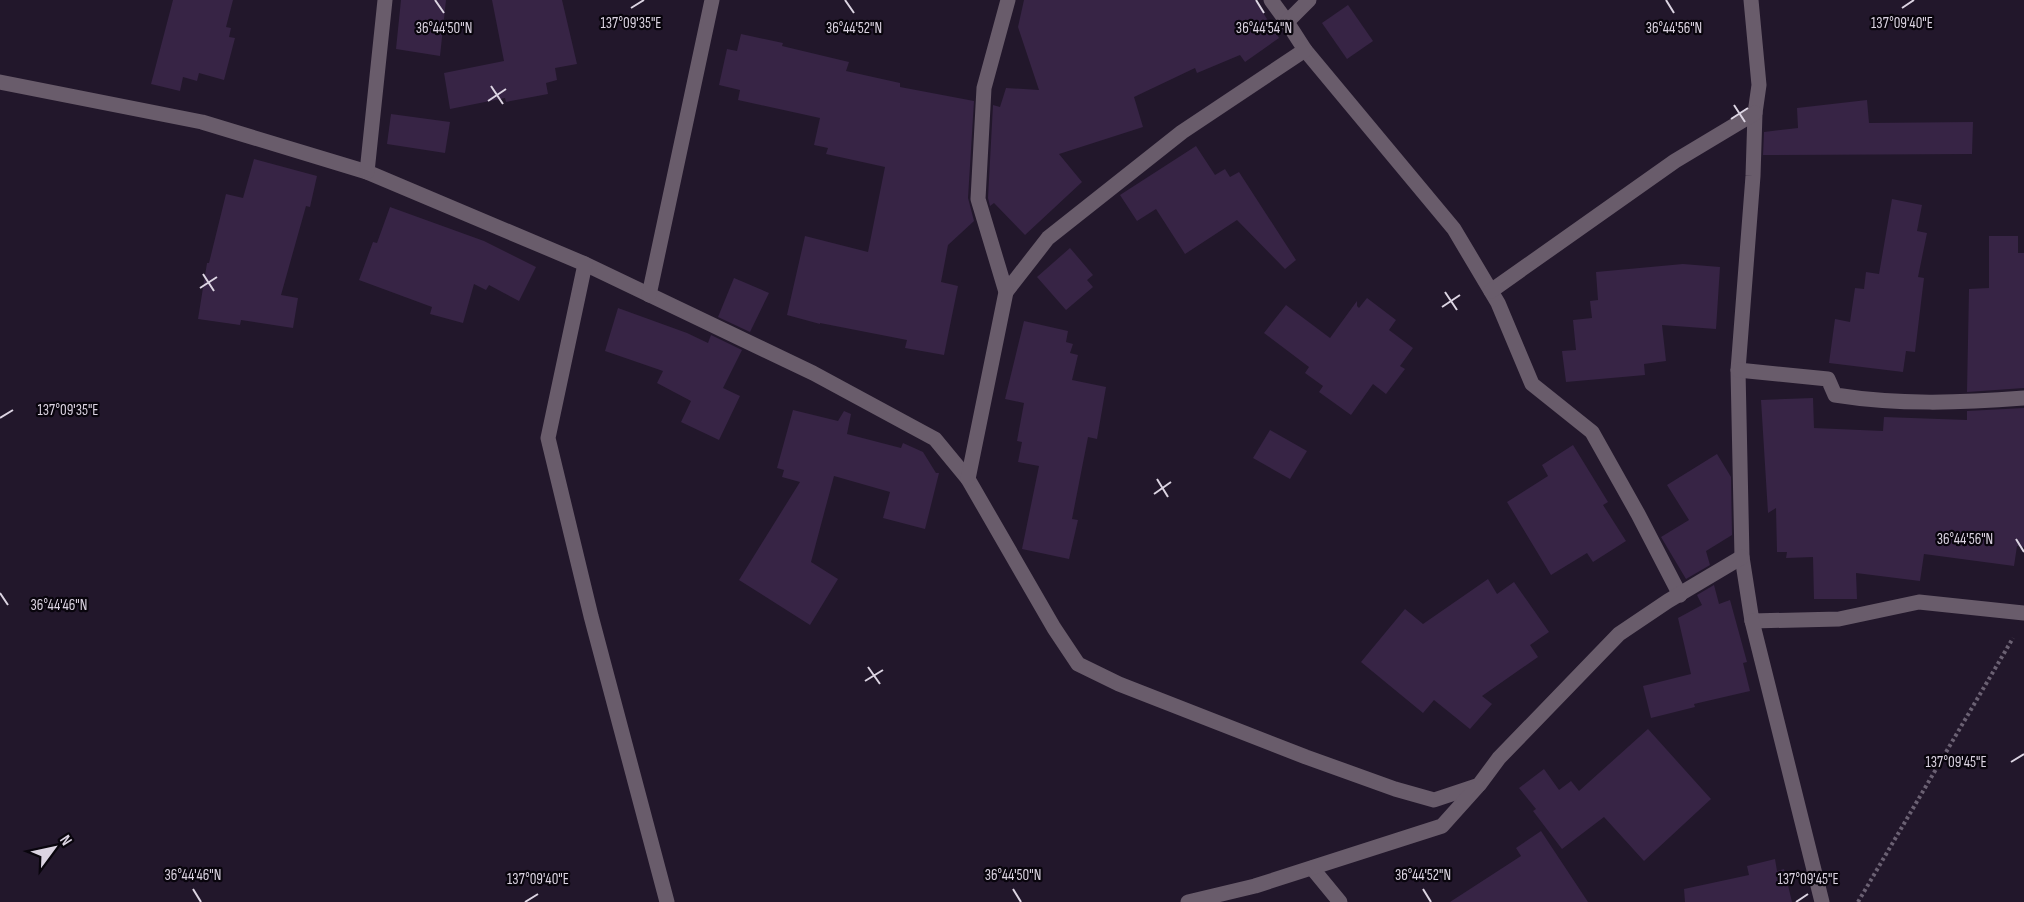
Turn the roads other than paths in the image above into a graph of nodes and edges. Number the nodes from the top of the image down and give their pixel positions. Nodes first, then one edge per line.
1 (385, 0) edge
2 (712, 0) edge
3 (1008, 0) edge
4 (1271, 0) edge
5 (1309, 0) edge
6 (1751, 0) edge
7 (1287, 22) junction
8 (1305, 50) junction
9 (0, 82) edge
10 (1755, 113) junction
11 (367, 172) junction
12 (585, 264) junction
13 (1491, 291) junction
14 (1006, 292) junction
15 (649, 295) junction
16 (1738, 370) junction
17 (2024, 398) edge
18 (968, 479) junction
19 (1742, 557) junction
20 (1680, 596) junction
21 (2024, 613) edge
22 (1752, 621) junction
23 (1479, 785) junction
24 (1312, 868) junction
25 (667, 902) edge
26 (1188, 902) edge
27 (1340, 902) edge
28 (1822, 902) edge

1 - 11 street
2 - 15 street
3 - 14 street
4 - 7 street
5 - 7 street
6 - 10 street
7 - 8 street
8 - 13 street
8 - 14 street
9 - 11 street
10 - 13 street
10 - 16 street
11 - 12 street
12 - 15 street
12 - 25 street
13 - 20 street
14 - 18 street
15 - 18 street
16 - 17 street
16 - 19 street
18 - 23 street
19 - 20 street
19 - 22 street
20 - 23 street
21 - 22 street
22 - 28 street
23 - 24 street
24 - 26 street
24 - 27 street

